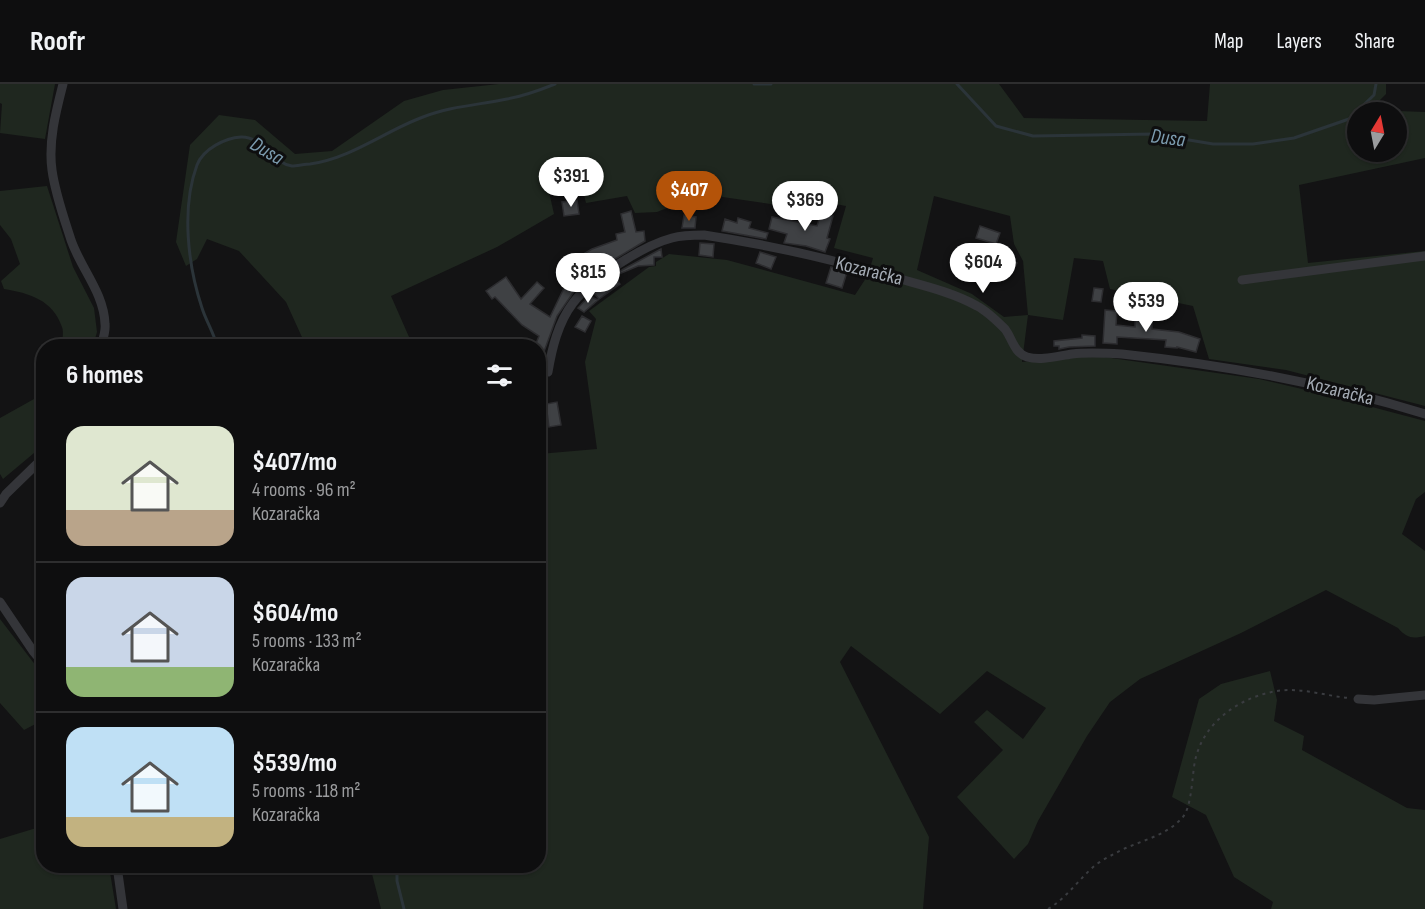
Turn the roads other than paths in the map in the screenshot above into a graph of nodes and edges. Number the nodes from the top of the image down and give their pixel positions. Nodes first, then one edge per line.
1 (63, 84) edge
2 (1425, 256) edge
3 (1242, 280) dead end
4 (103, 339) edge
5 (548, 372) dead end
6 (1425, 414) edge
7 (36, 465) edge
8 (0, 503) edge
9 (0, 602) edge
10 (36, 655) edge
11 (1425, 695) edge
12 (1358, 699) road end
13 (118, 873) edge
14 (123, 909) edge

1 - 4 street
2 - 3 street
5 - 6 street, Kozaračka
7 - 8 street
9 - 10 street
11 - 12 street
13 - 14 street

